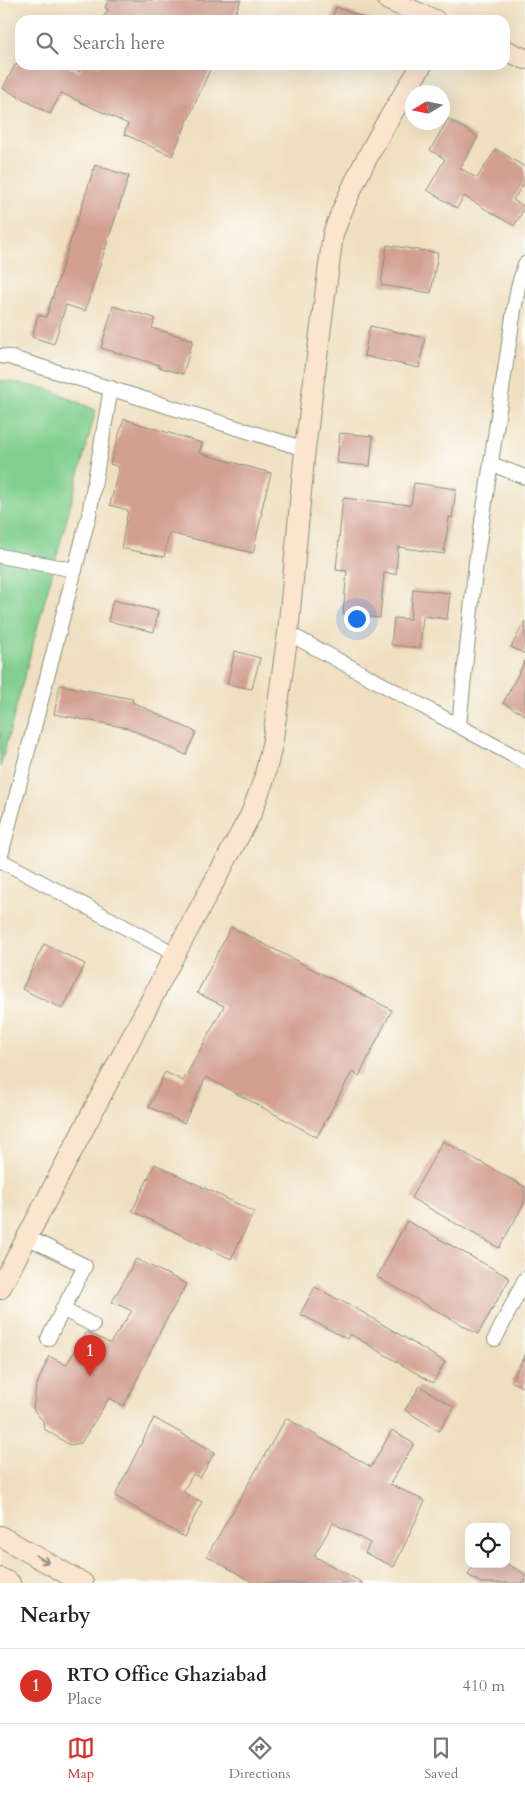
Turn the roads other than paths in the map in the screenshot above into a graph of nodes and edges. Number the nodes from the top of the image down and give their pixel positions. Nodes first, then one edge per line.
1 (388, 0) edge
2 (424, 15) edge
3 (510, 52) edge
4 (525, 59) edge
5 (419, 70) edge
6 (525, 264) edge
7 (0, 356) edge
8 (111, 388) junction
9 (305, 449) junction
10 (491, 464) junction
11 (525, 476) edge
12 (0, 556) edge
13 (75, 570) junction
14 (288, 633) junction
15 (459, 726) junction
16 (525, 762) edge
17 (0, 860) edge
18 (175, 954) junction
19 (27, 1237) junction
20 (525, 1279) edge
21 (0, 1288) edge
22 (62, 1309) junction
23 (93, 1325) dead end
24 (495, 1339) dead end
25 (48, 1340) dead end
26 (0, 1536) edge
27 (0, 1578) edge
28 (10, 1583) edge
29 (83, 1583) edge

1 - 2 street
3 - 4 street
5 - 9 street
6 - 10 street
7 - 8 street
8 - 9 street
8 - 13 street
9 - 14 street
10 - 11 street
10 - 15 street
12 - 13 street
13 - 17 street
14 - 15 street
14 - 18 street
15 - 16 street
17 - 18 street
18 - 19 street
19 - 21 street
19 - 22 street
20 - 24 street
22 - 23 street
22 - 25 street
26 -> 29 street
27 - 28 street

